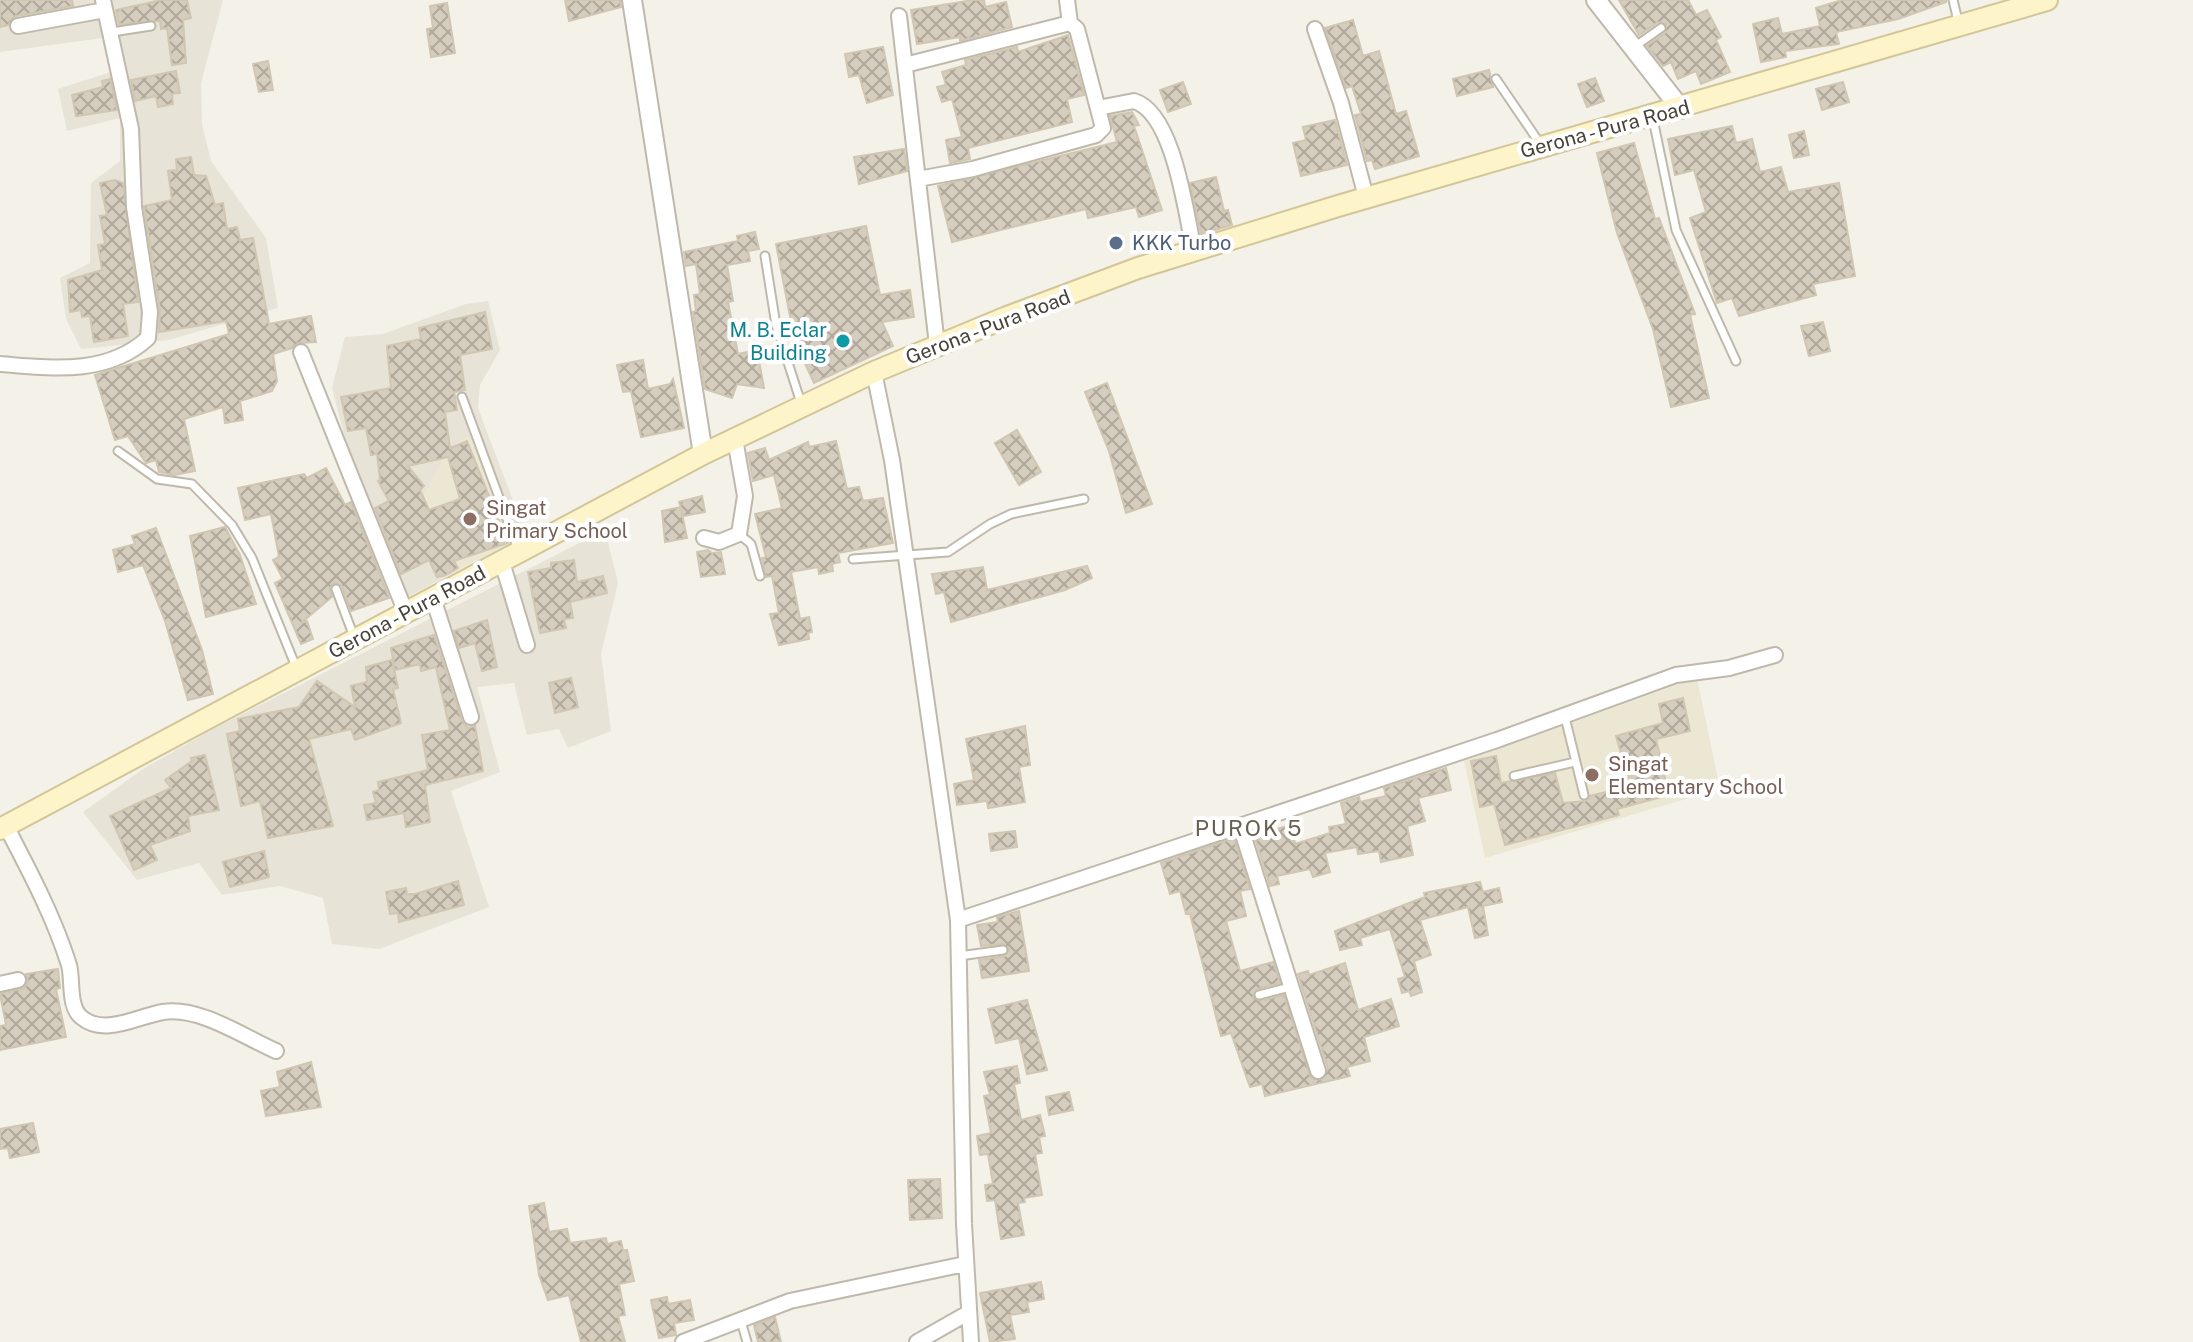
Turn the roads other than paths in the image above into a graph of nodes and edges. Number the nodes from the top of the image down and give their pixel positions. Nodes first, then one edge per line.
1 (632, 0) edge
2 (1067, 0) edge
3 (1596, 0) edge
4 (1953, 0) edge
5 (2047, 0) edge
6 (104, 5) edge
7 (899, 16) dead end
8 (1070, 23) junction
9 (18, 26) dead end
10 (151, 26) dead end
11 (1959, 26) junction
12 (1661, 28) dead end
13 (1315, 29) dead end
14 (112, 32) junction
15 (1634, 47) junction
16 (905, 65) junction
17 (1496, 79) dead end
18 (1098, 108) junction
19 (1681, 109) junction
20 (1652, 117) junction
21 (1543, 146) junction
22 (918, 179) junction
23 (1366, 197) junction
24 (1194, 251) junction
25 (765, 256) dead end
26 (937, 345) junction
27 (301, 352) dead end
28 (1736, 361) dead end
29 (0, 364) edge
30 (874, 372) junction
31 (462, 397) dead end
32 (802, 405) junction
33 (735, 439) junction
34 (118, 451) dead end
35 (703, 454) junction
36 (1084, 499) dead end
37 (739, 534) junction
38 (704, 538) dead end
39 (906, 556) junction
40 (510, 557) junction
41 (853, 559) dead end
42 (760, 576) dead end
43 (336, 589) dead end
44 (433, 598) junction
45 (406, 613) junction
46 (355, 639) junction
47 (527, 645) dead end
48 (1775, 655) dead end
49 (297, 669) junction
50 (471, 717) dead end
51 (1565, 717) junction
52 (1575, 762) junction
53 (1514, 776) dead end
54 (1584, 795) dead end
55 (1240, 825) junction
56 (3, 828) edge
57 (958, 920) junction
58 (1003, 950) dead end
59 (959, 956) junction
60 (18, 980) dead end
61 (0, 984) edge
62 (1290, 987) junction
63 (1259, 995) dead end
64 (276, 1051) dead end
65 (1318, 1071) dead end
66 (965, 1264) junction
67 (968, 1313) junction
68 (740, 1318) junction
69 (683, 1342) edge
70 (747, 1342) edge
71 (917, 1342) edge
72 (971, 1342) edge

1 - 35 street
2 - 8 street
3 - 15 street
4 - 11 lane
5 - 11 main road, Gerona - Pura Road
6 - 9 street
6 - 14 street
7 - 16 street
8 - 16 street
8 - 18 street
10 - 14 lane
11 - 19 main road, Gerona - Pura Road
12 - 15 lane
13 - 23 street
14 - 29 street
15 - 19 street
16 - 22 street
17 - 21 lane
18 - 22 street
18 - 24 street
19 - 20 main road, Gerona - Pura Road
20 - 21 main road, Gerona - Pura Road
20 - 28 lane
21 - 23 main road, Gerona - Pura Road
22 - 26 street
23 - 24 main road, Gerona - Pura Road
24 - 26 main road, Gerona - Pura Road
25 - 32 lane
26 - 30 main road, Gerona - Pura Road
27 - 45 street
30 - 32 main road, Gerona - Pura Road
30 - 39 street
31 - 40 lane
32 - 33 main road, Gerona - Pura Road
33 - 35 main road, Gerona - Pura Road
33 - 37 street
34 - 49 lane
35 - 40 main road, Gerona - Pura Road
36 - 39 lane
37 - 38 street
37 - 42 lane
39 - 41 lane
39 - 57 street
40 - 44 main road, Gerona - Pura Road
40 - 47 street
43 - 46 lane
44 - 45 main road, Gerona - Pura Road
44 - 50 street
45 - 46 main road, Gerona - Pura Road
46 - 49 main road, Gerona - Pura Road
48 - 51 street
49 - 56 main road, Gerona - Pura Road
51 - 52 lane
51 - 55 street
52 - 53 lane
52 - 54 lane
55 - 57 street
55 - 62 street
56 - 64 street
57 - 59 street
58 - 59 lane
59 - 66 street
60 - 61 street
62 - 63 lane
62 - 65 street
66 - 67 street
66 - 68 street
67 - 71 street
67 - 72 street
68 - 69 street
68 - 70 lane

